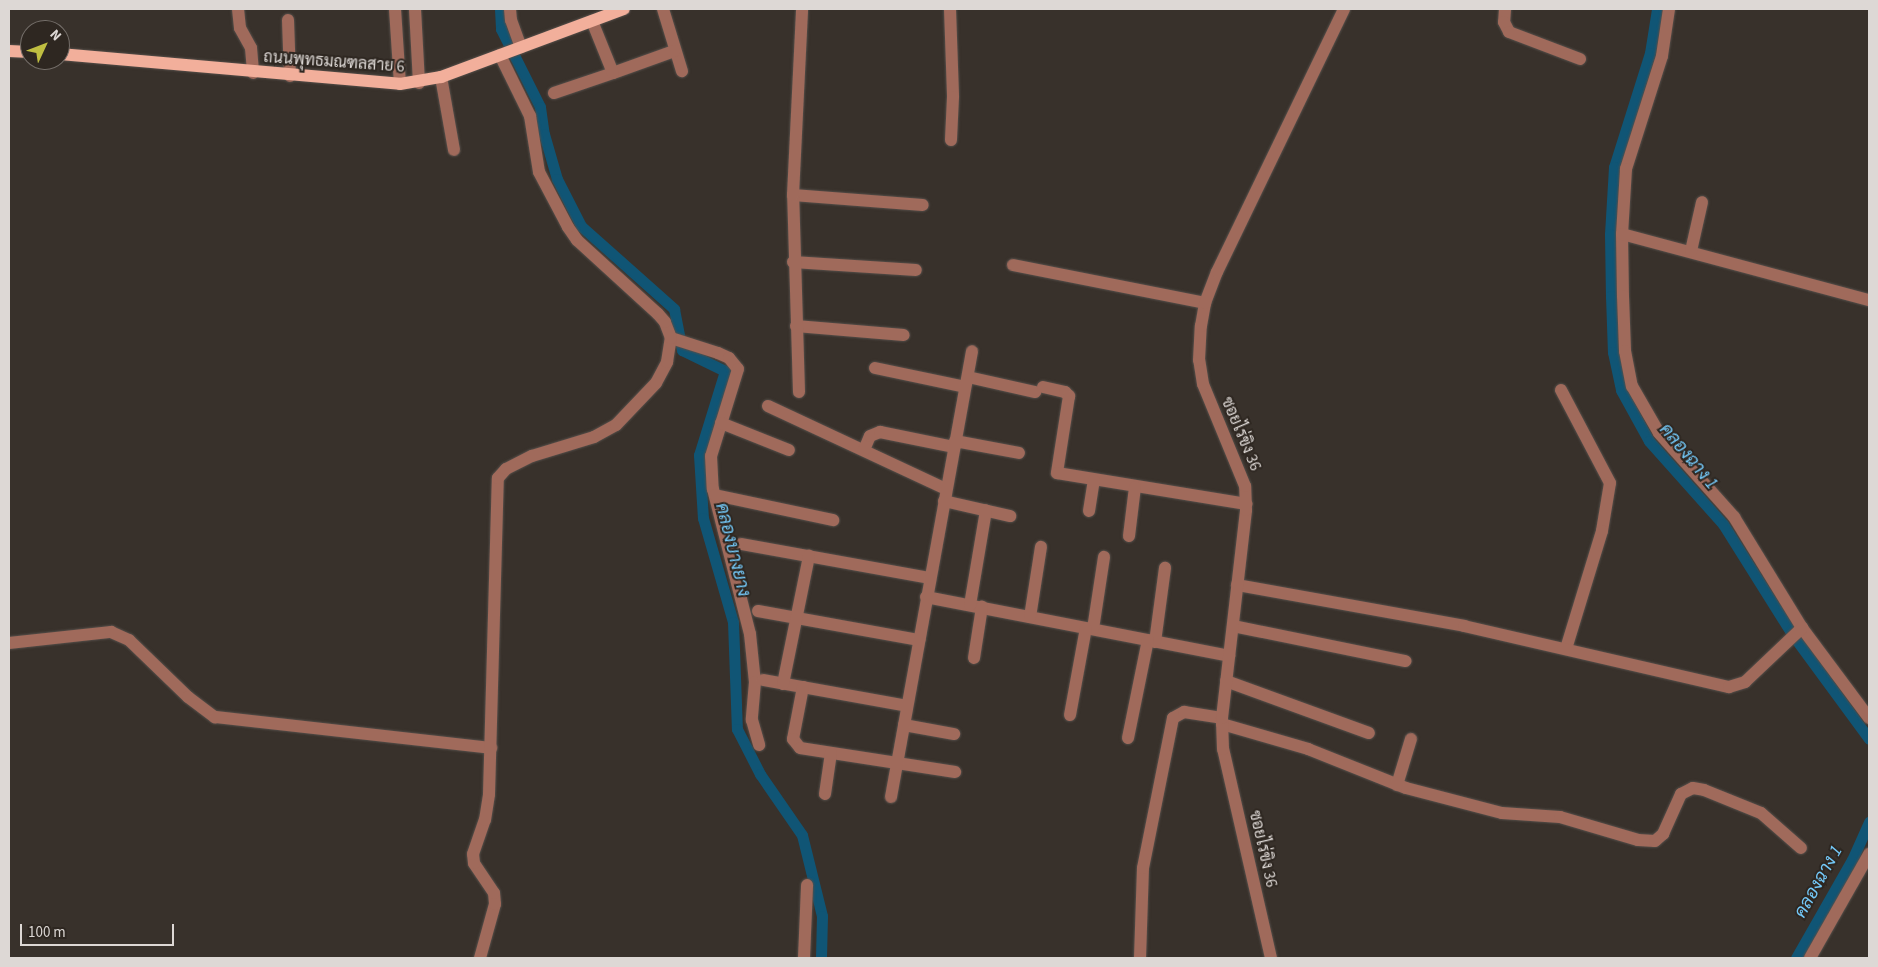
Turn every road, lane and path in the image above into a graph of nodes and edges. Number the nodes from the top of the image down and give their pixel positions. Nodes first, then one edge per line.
1 (238, 9) edge
2 (395, 9) edge
3 (415, 9) edge
4 (510, 9) edge
5 (624, 9) edge
6 (663, 9) edge
7 (802, 9) edge
8 (950, 9) edge
9 (1344, 9) edge
10 (1505, 9) edge
11 (1669, 9) edge
12 (288, 20) dead end
13 (592, 21) junction
14 (521, 46) junction
15 (674, 51) junction
16 (70, 55) edge
17 (500, 55) junction
18 (1580, 59) dead end
19 (682, 71) dead end
20 (614, 72) junction
21 (253, 73) junction
22 (290, 76) junction
23 (441, 76) junction
24 (419, 83) junction
25 (400, 84) junction
26 (554, 93) dead end
27 (951, 140) dead end
28 (454, 150) dead end
29 (793, 195) junction
30 (1702, 202) dead end
31 (923, 205) dead end
32 (1622, 234) junction
33 (1691, 251) junction
34 (793, 262) junction
35 (1013, 265) dead end
36 (916, 270) dead end
37 (1869, 300) edge
38 (1205, 303) junction
39 (796, 326) junction
40 (904, 335) dead end
41 (674, 339) junction
42 (972, 351) dead end
43 (875, 368) dead end
44 (966, 382) junction
45 (1561, 390) dead end
46 (799, 392) dead end
47 (768, 406) dead end
48 (721, 423) junction
49 (955, 444) junction
50 (789, 450) dead end
51 (864, 450) junction
52 (1019, 453) dead end
53 (1094, 480) junction
54 (1136, 487) junction
55 (715, 495) junction
56 (945, 495) junction
57 (1246, 504) junction
58 (986, 510) junction
59 (1089, 511) dead end
60 (1010, 516) dead end
61 (833, 520) dead end
62 (1129, 536) dead end
63 (741, 544) dead end
64 (1041, 548) dead end
65 (809, 556) junction
66 (1104, 556) dead end
67 (1165, 568) dead end
68 (930, 578) junction
69 (1237, 585) junction
70 (926, 597) junction
71 (976, 606) junction
72 (758, 611) dead end
73 (1030, 617) junction
74 (798, 618) junction
75 (1233, 626) junction
76 (1089, 629) junction
77 (1800, 630) junction
78 (919, 640) junction
79 (1151, 641) junction
80 (9, 643) edge
81 (1566, 649) junction
82 (1229, 656) junction
83 (974, 658) dead end
84 (1404, 661) dead end
85 (762, 680) dead end
86 (1226, 680) junction
87 (783, 684) junction
88 (803, 687) junction
89 (907, 706) junction
90 (1070, 715) dead end
91 (1869, 718) edge
92 (1222, 721) junction
93 (904, 725) junction
94 (1369, 733) dead end
95 (954, 734) dead end
96 (1128, 738) dead end
97 (1411, 739) dead end
98 (759, 745) dead end
99 (491, 748) junction
100 (831, 753) junction
101 (897, 763) junction
102 (955, 772) dead end
103 (1397, 785) junction
104 (825, 794) dead end
105 (890, 797) dead end
106 (1801, 848) dead end
107 (1868, 857) edge
108 (807, 885) dead end
109 (480, 958) edge
110 (804, 958) edge
111 (1140, 958) edge
112 (1271, 958) edge
113 (1810, 958) edge

1 - 21 street
2 - 25 street
3 - 24 street
4 - 14 street
5 - 13 main road, ถนนพุทธมณฑลสาย 6
6 - 15 street
7 - 29 street
8 - 27 street
9 - 38 street, ซอยไร่ขิง 36
10 - 18 street
11 - 32 street
12 - 22 street
13 - 14 main road, ถนนพุทธมณฑลสาย 6
13 - 20 street
14 - 17 main road, ถนนพุทธมณฑลสาย 6
15 - 19 street
15 - 20 street
16 - 21 main road, ถนนพุทธมณฑลสาย 6
17 - 23 main road, ถนนพุทธมณฑลสาย 6
17 - 41 street
20 - 26 street
21 - 22 main road, ถนนพุทธมณฑลสาย 6
22 - 25 main road, ถนนพุทธมณฑลสาย 6
23 - 24 main road, ถนนพุทธมณฑลสาย 6
23 - 28 street
24 - 25 main road, ถนนพุทธมณฑลสาย 6
29 - 31 street
29 - 34 street
30 - 33 street
32 - 33 street
32 - 77 street
33 - 37 street
34 - 36 street
34 - 39 street
35 - 38 street
38 - 57 street, ซอยไร่ขิง 36
39 - 40 street
39 - 46 street
41 - 48 street
41 - 99 street
42 - 44 street
43 - 44 street
44 - 49 street
44 - 53 street
45 - 81 street
47 - 51 street
48 - 50 street
48 - 55 street
49 - 51 street
49 - 52 street
49 - 56 street
51 - 56 street
53 - 54 street
53 - 59 street
54 - 57 street
54 - 62 street
55 - 61 street
55 - 98 street
56 - 58 street
56 - 68 street
57 - 69 street, ซอยไร่ขิง 36
58 - 60 street
58 - 71 street
63 - 65 street
64 - 73 street
65 - 68 street
65 - 74 street
66 - 76 street
67 - 79 street
68 - 70 street
69 - 75 street, ซอยไร่ขิง 36
69 - 81 street
70 - 71 street
70 - 78 street
71 - 73 street
71 - 83 street
72 - 74 street
73 - 76 street
74 - 78 street
74 - 87 street
75 - 82 street, ซอยไร่ขิง 36
75 - 84 street
76 - 79 street
76 - 90 street
77 - 81 street
77 - 91 street
78 - 89 street
79 - 82 street
79 - 96 street
80 - 99 street
82 - 86 street, ซอยไร่ขิง 36
85 - 87 street
86 - 92 street, ซอยไร่ขิง 36
86 - 94 street
87 - 88 street
88 - 89 street
88 - 100 street
89 - 93 street
92 - 103 street
92 - 111 street
92 - 112 street, ซอยไร่ขิง 36
93 - 95 street
93 - 101 street
97 - 103 street
99 - 109 street
100 - 101 street
100 - 104 street
101 - 102 street
101 - 105 street
103 - 106 street
107 - 113 street
108 - 110 street

